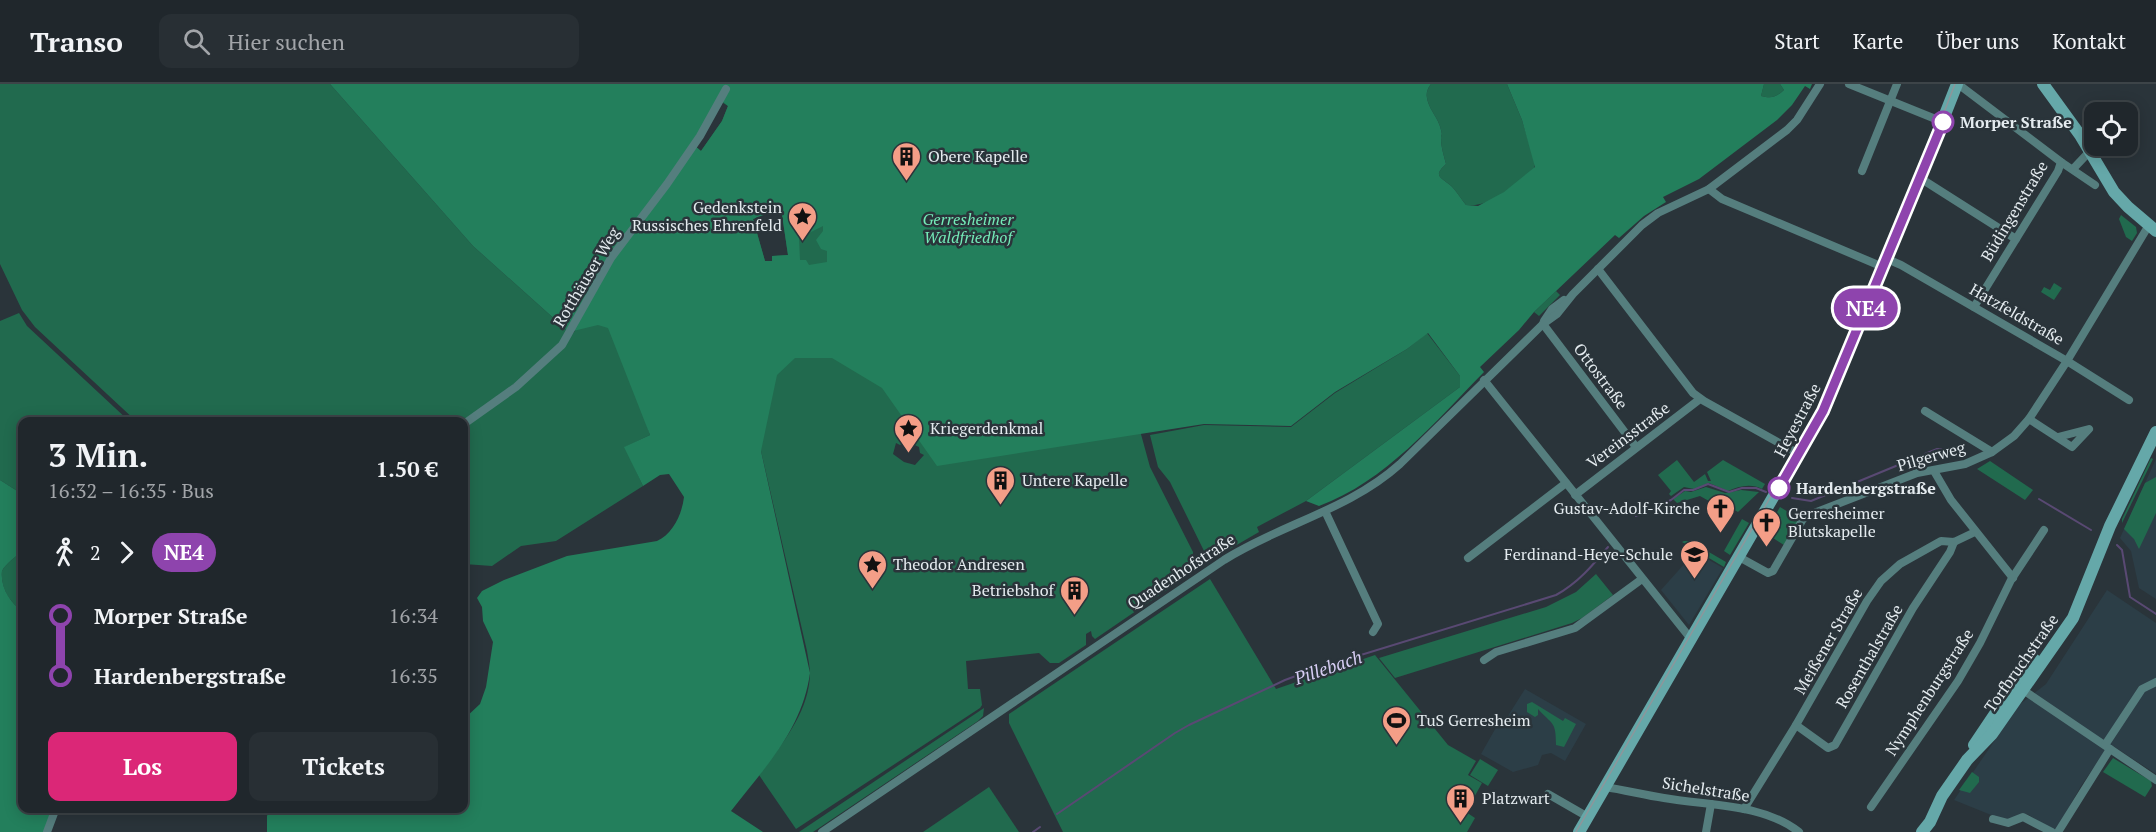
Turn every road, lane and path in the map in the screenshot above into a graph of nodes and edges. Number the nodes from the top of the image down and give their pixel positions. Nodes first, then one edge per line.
1 (1820, 84) edge
2 (1849, 84) edge
3 (1897, 84) edge
4 (2043, 84) edge
5 (1960, 85) edge
6 (726, 89) dead end
7 (1890, 101) junction
8 (1943, 122) junction
9 (2084, 142) edge
10 (2085, 156) edge
11 (2093, 156) edge
12 (2061, 162) junction
13 (2073, 169) junction
14 (1862, 171) dead end
15 (1920, 178) junction
16 (2096, 185) dead end
17 (1709, 189) junction
18 (2152, 228) edge
19 (2016, 239) junction
20 (1885, 263) junction
21 (1598, 269) junction
22 (1974, 307) junction
23 (1543, 324) junction
24 (2067, 361) junction
25 (1484, 380) junction
26 (1700, 399) junction
27 (2129, 400) dead end
28 (1925, 411) dead end
29 (2029, 419) junction
30 (468, 421) edge
31 (2156, 432) edge
32 (2058, 437) dead end
33 (1636, 447) junction
34 (1992, 452) junction
35 (1799, 454) junction
36 (1934, 471) junction
37 (1566, 483) junction
38 (1575, 495) junction
39 (1324, 511) junction
40 (2044, 530) dead end
41 (1975, 532) junction
42 (1954, 542) junction
43 (1739, 557) junction
44 (1468, 558) dead end
45 (2088, 577) junction
46 (2013, 578) junction
47 (1642, 579) junction
48 (1372, 632) dead end
49 (1691, 639) junction
50 (2040, 655) junction
51 (1484, 660) dead end
52 (2156, 682) edge
53 (2023, 690) junction
54 (1796, 725) junction
55 (1976, 739) junction
56 (2107, 747) junction
57 (1967, 760) junction
58 (2156, 780) edge
59 (1605, 787) junction
60 (1548, 794) dead end
61 (1711, 804) junction
62 (1871, 807) dead end
63 (1744, 809) junction
64 (54, 813) edge
65 (1588, 817) junction
66 (1993, 819) dead end
67 (47, 832) edge
68 (822, 832) edge
69 (1579, 832) edge
70 (1706, 832) edge
71 (1799, 832) edge
72 (1920, 832) edge
73 (2052, 832) edge
74 (2058, 832) edge

1 - 17 street, Quadenhofstraße
2 - 7 street
3 - 7 street
4 - 9 main road
5 - 8 main road, Heyestraße
5 - 12 street
6 - 30 street, Rotthäuser Weg
7 - 8 street
7 - 14 street
8 - 15 main road, Heyestraße
10 - 13 street
11 - 18 main road
12 - 13 street
12 - 19 street, Büdingenstraße
13 - 16 street
15 - 19 street
15 - 20 main road, Heyestraße
17 - 20 street, Hatzfeldstraße
17 - 21 street, Quadenhofstraße
18 - 24 street, Pilgerweg
19 - 22 street, Büdingenstraße
20 - 22 street, Hatzfeldstraße
20 - 35 main road, Heyestraße
21 - 23 street, Quadenhofstraße
21 - 26 street
22 - 24 street, Hatzfeldstraße
23 - 25 street, Quadenhofstraße
23 - 33 street, Ottostraße
24 - 27 street, Hatzfeldstraße
24 - 29 street, Pilgerweg
25 - 37 street
25 - 39 street, Quadenhofstraße
26 - 33 street, Vereinsstraße
26 - 35 street
28 - 34 street, Pilgerweg
29 - 32 street
29 - 34 street, Pilgerweg
31 - 45 main road, Torfbruchstraße
33 - 38 street, Vereinsstraße
34 - 36 street, Pilgerweg
35 - 43 main road, Heyestraße
36 - 41 street
36 - 43 street, Pilgerweg
37 - 38 street
37 - 44 street
38 - 47 street
39 - 48 street
39 - 68 street, Quadenhofstraße
40 - 46 street, Nymphenburgstraße
41 - 42 street, Meißener Straße
41 - 46 street
42 - 54 street, Meißener Straße
42 - 54 street, Rosenthalstraße
43 - 49 main road, Heyestraße
45 - 50 main road, Torfbruchstraße
45 - 53 main road, Torfbruchstraße
46 - 62 street, Nymphenburgstraße
47 - 49 street
47 - 51 street
49 - 59 main road, Heyestraße
50 - 53 main road
50 - 55 main road, Torfbruchstraße
52 - 56 street
53 - 55 main road
53 - 56 street
53 - 57 main road, Torfbruchstraße
54 - 63 street, Meißener Straße
55 - 57 main road, Torfbruchstraße
56 - 58 street
56 - 74 street
57 - 72 main road, Torfbruchstraße
59 - 61 street, Sichelstraße
59 - 65 main road, Heyestraße
60 - 65 street
61 - 63 street, Sichelstraße
61 - 70 street
63 - 71 street, Sichelstraße
64 - 67 street
65 - 69 main road, Heyestraße
66 - 73 street

